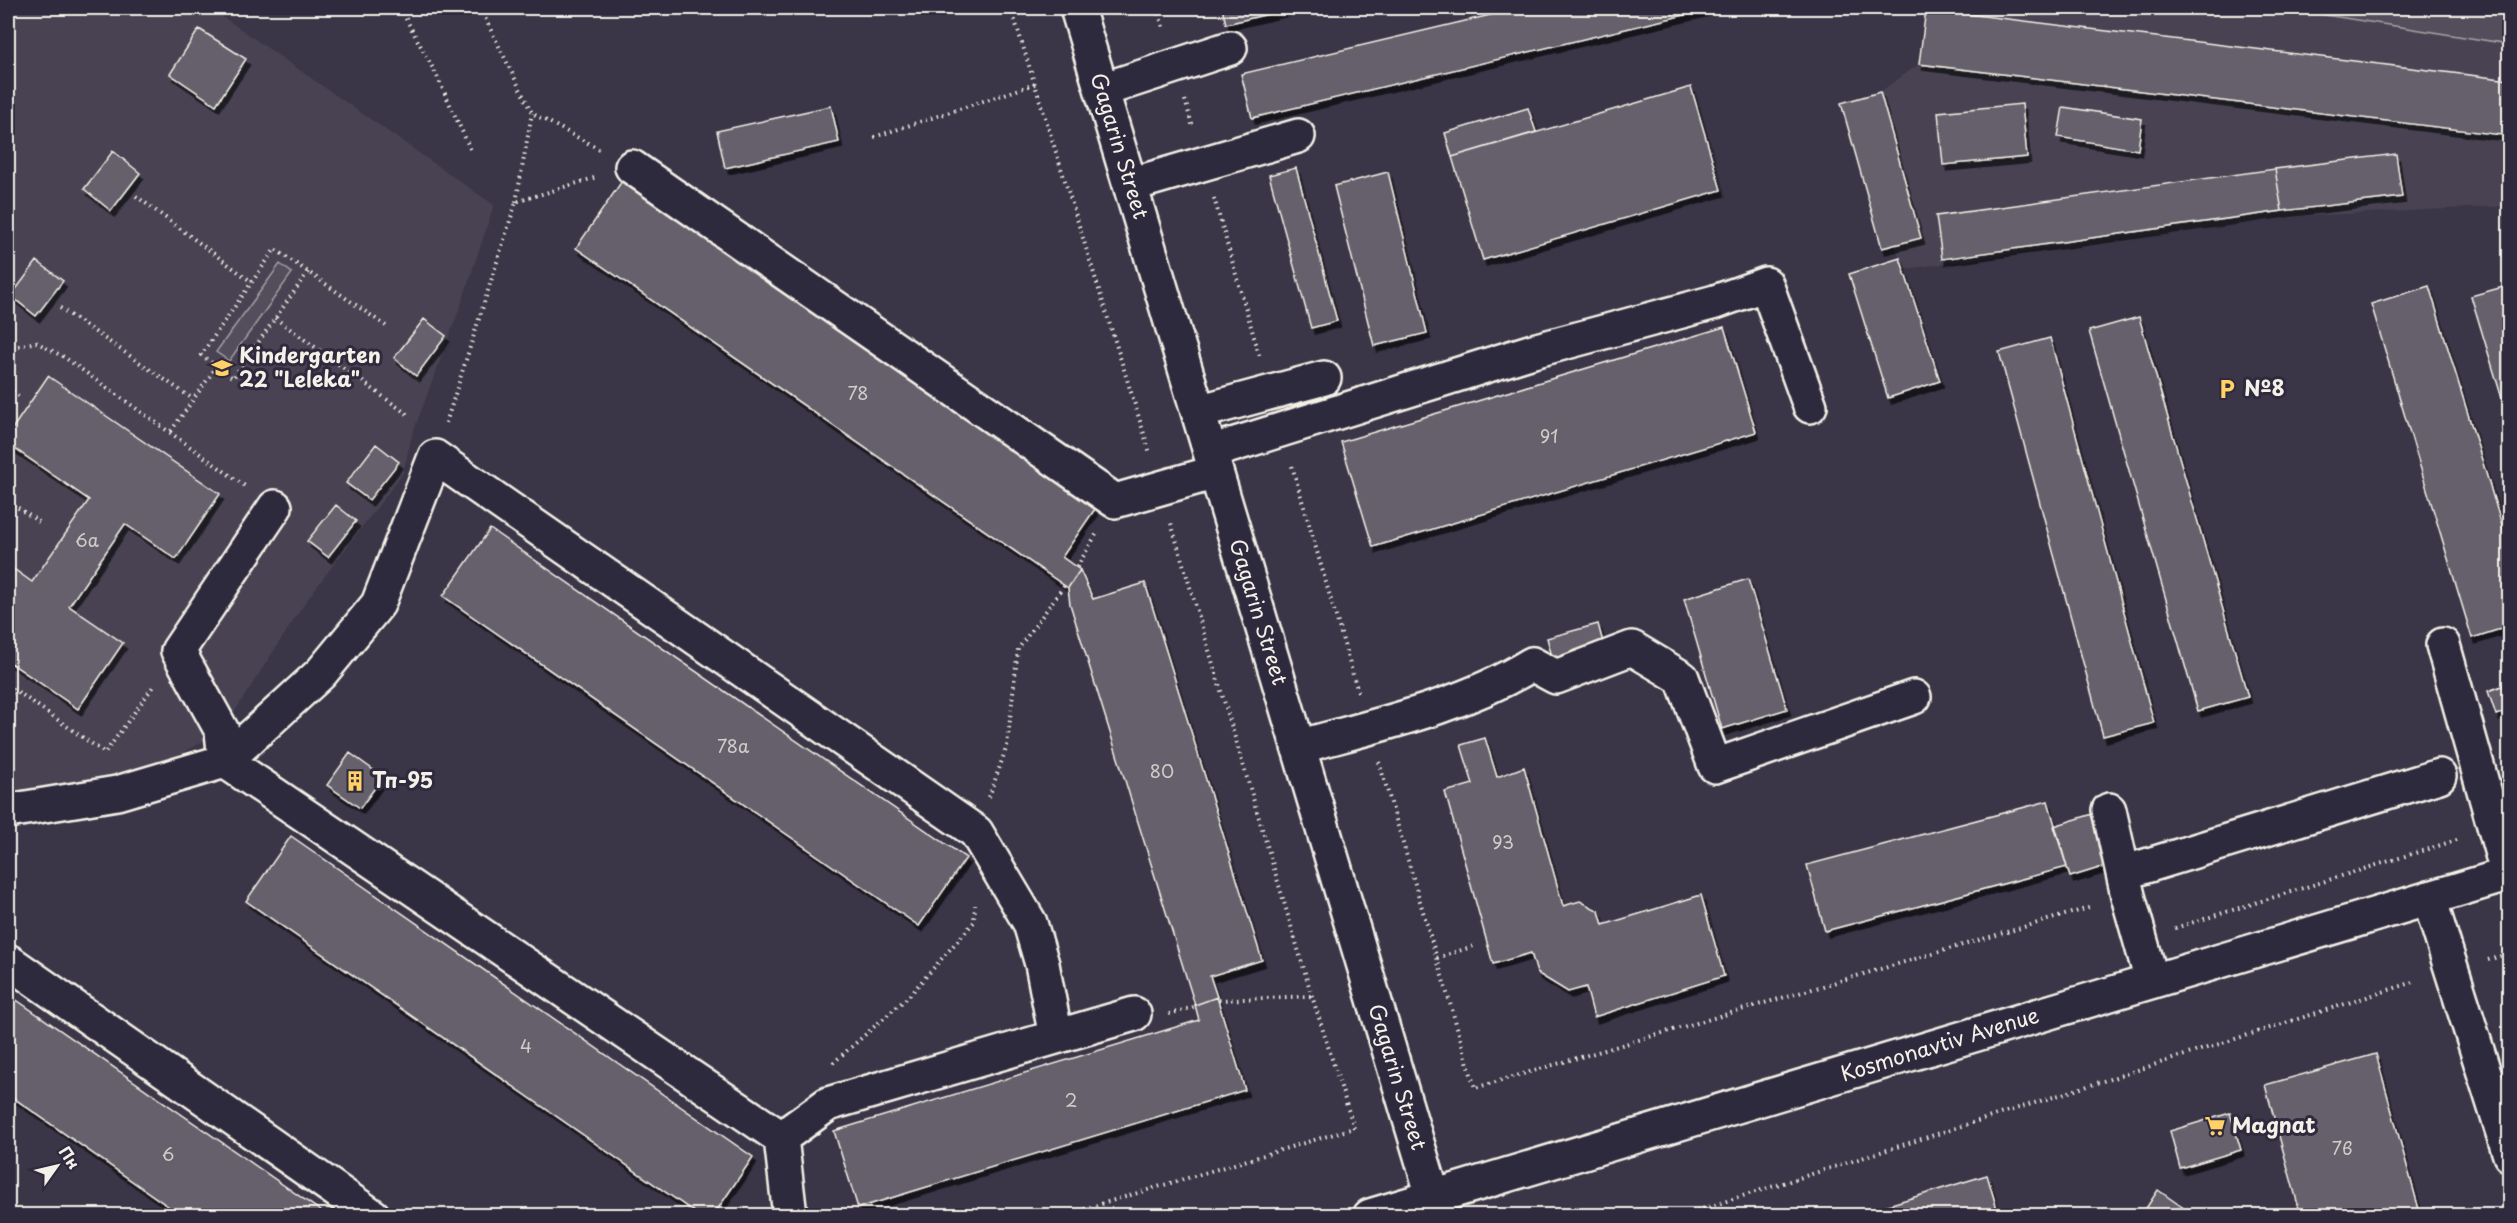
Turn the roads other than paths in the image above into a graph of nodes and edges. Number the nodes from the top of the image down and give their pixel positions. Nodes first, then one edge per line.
1 (1077, 8) edge
2 (1230, 48) dead end
3 (1102, 90) junction
4 (1298, 136) dead end
5 (632, 167) road end
6 (1131, 184) junction
7 (1324, 378) dead end
8 (1810, 406) dead end
9 (1198, 412) junction
10 (1213, 462) junction
11 (275, 507) road end
12 (2443, 645) dead end
13 (1914, 697) dead end
14 (1298, 747) junction
15 (225, 761) junction
16 (2439, 776) dead end
17 (2109, 810) dead end
18 (8, 811) edge
19 (2509, 875) edge
20 (2126, 885) junction
21 (2429, 898) junction
22 (8, 961) edge
23 (2152, 981) junction
24 (1134, 1014) dead end
25 (1056, 1037) junction
26 (781, 1138) junction
27 (2510, 1155) edge
28 (1436, 1206) edge
29 (373, 1215) edge
30 (790, 1215) edge
31 (1370, 1215) edge

1 - 3 street, Gagarin Street
2 - 3 street
3 - 6 street, Gagarin Street
4 - 6 street
5 - 10 street
6 - 9 street, Gagarin Street
7 - 9 street
8 - 10 street
9 - 10 street, Gagarin Street
10 - 14 street, Gagarin Street
11 - 15 street
12 - 19 street
13 - 14 street
14 - 28 street, Gagarin Street
15 - 18 street
15 - 25 street
15 - 26 street
16 - 20 street
17 - 20 street
19 - 21 street, Kosmonavtiv Avenue
20 - 23 street
21 - 23 street, Kosmonavtiv Avenue
21 - 27 street
22 - 29 street
23 - 28 street, Kosmonavtiv Avenue
24 - 25 street
25 - 26 street
26 - 30 street
28 - 31 street, Kosmonavtiv Avenue

